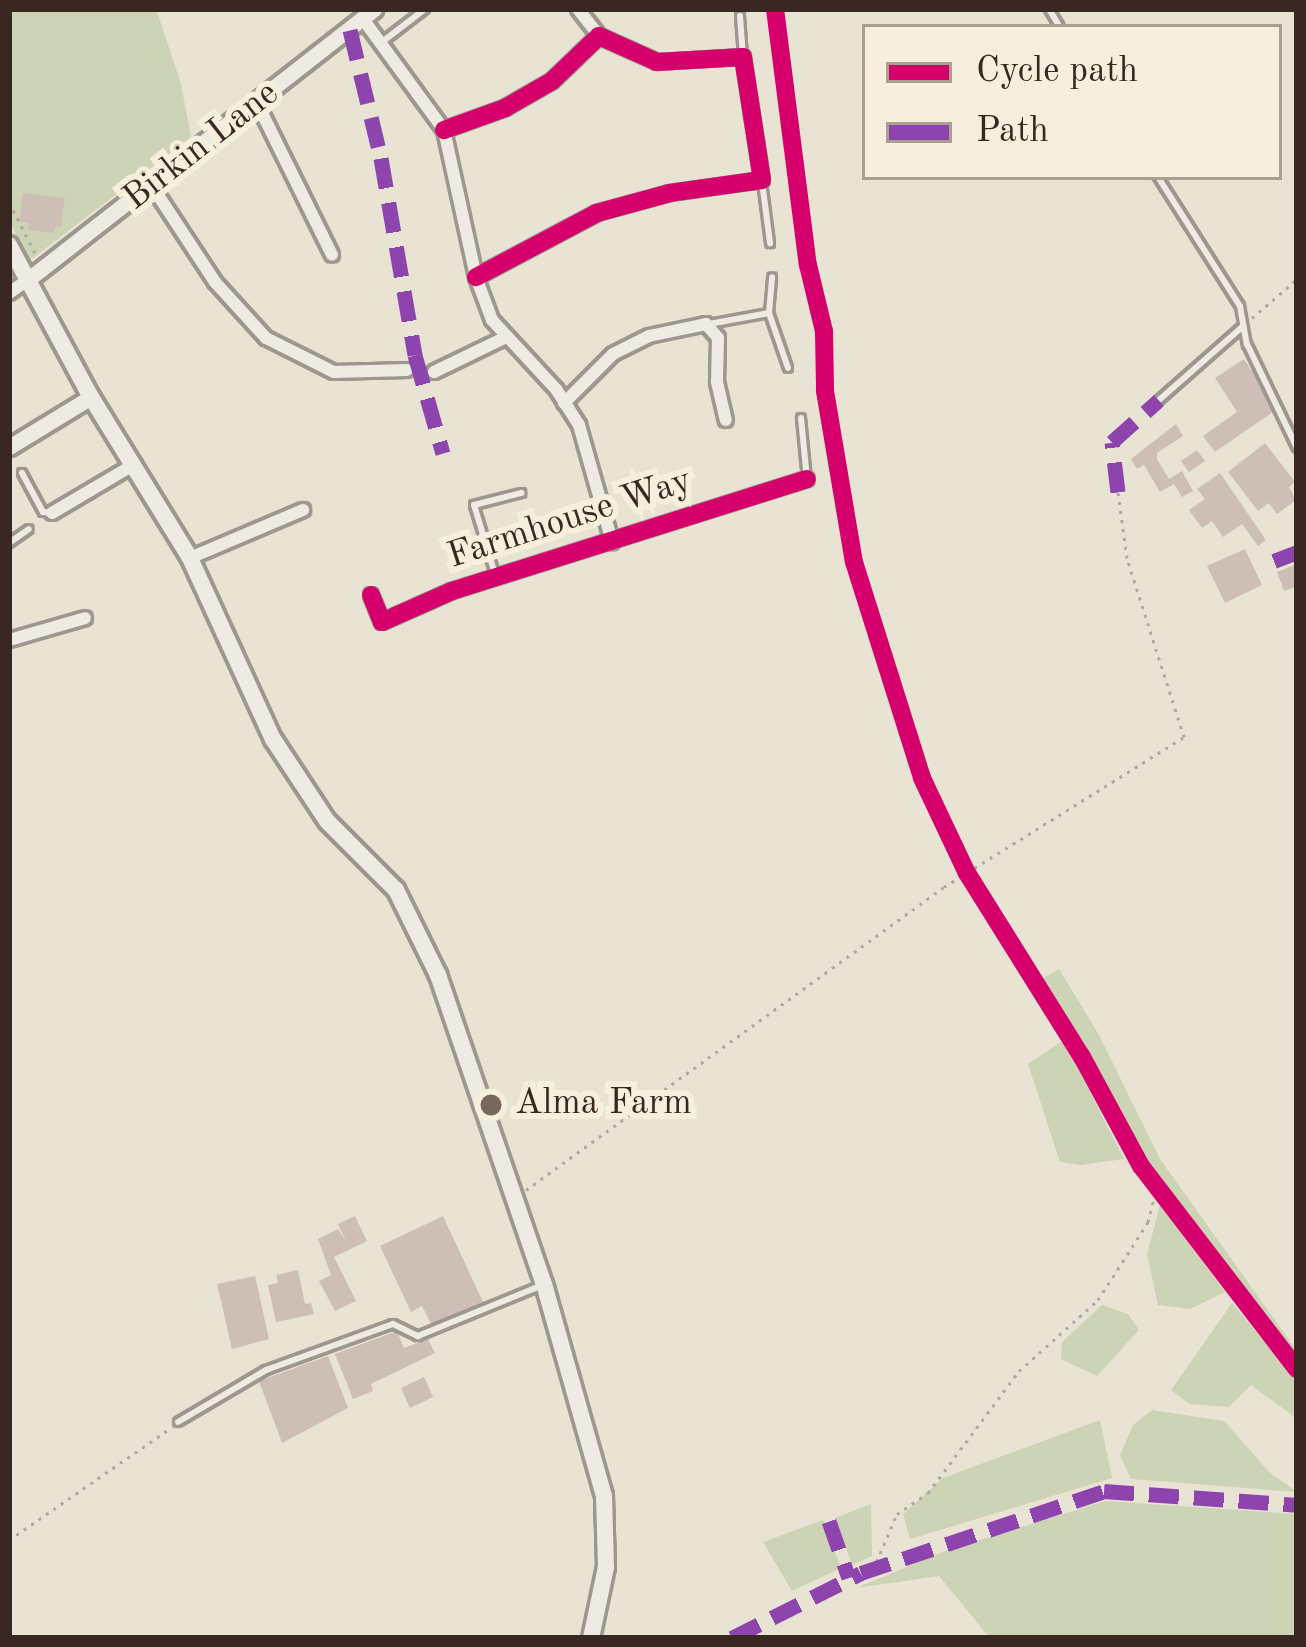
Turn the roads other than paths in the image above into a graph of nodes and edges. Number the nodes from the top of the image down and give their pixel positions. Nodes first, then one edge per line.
1 (425, 9) edge
2 (578, 9) edge
3 (369, 14) edge
4 (740, 16) dead end
5 (599, 36) junction
6 (380, 44) junction
7 (743, 57) junction
8 (258, 105) junction
9 (444, 130) junction
10 (762, 180) junction
11 (1159, 180) edge
12 (152, 186) junction
13 (770, 243) dead end
14 (9, 245) edge
15 (332, 255) dead end
16 (476, 277) junction
17 (772, 277) dead end
18 (26, 281) junction
19 (9, 293) edge
20 (769, 313) junction
21 (706, 324) junction
22 (1242, 327) junction
23 (506, 338) junction
24 (788, 368) dead end
25 (407, 370) dead end
26 (434, 372) dead end
27 (91, 397) junction
28 (1160, 400) dead end
29 (564, 403) junction
30 (801, 418) dead end
31 (726, 420) dead end
32 (9, 447) edge
33 (1297, 448) edge
34 (134, 464) junction
35 (22, 473) dead end
36 (807, 479) joint
37 (521, 493) dead end
38 (303, 510) dead end
39 (52, 513) joint
40 (29, 529) dead end
41 (612, 542) junction
42 (9, 543) edge
43 (190, 558) junction
44 (496, 578) junction
45 (371, 595) dead end
46 (85, 618) dead end
47 (9, 640) edge
48 (544, 1284) junction
49 (178, 1422) road end
50 (591, 1638) edge

1 - 6 lane
2 - 5 street
3 - 6 street
3 - 8 street, Birkin Lane
4 - 7 lane
5 - 7 street
5 - 9 street
6 - 9 street
7 - 10 street
8 - 12 street, Birkin Lane
8 - 15 street
9 - 16 street
10 - 13 lane
10 - 16 street
11 - 22 lane
12 - 18 street, Birkin Lane
12 - 25 street
14 - 18 main road
16 - 23 street
17 - 20 lane
18 - 19 street
18 - 27 main road
20 - 21 lane
20 - 24 lane
21 - 29 street
21 - 31 street
22 - 28 lane
22 - 33 lane
23 - 26 street
23 - 29 street
27 - 32 street
27 - 34 main road
29 - 41 street
30 - 36 lane
34 - 39 street
34 - 43 main road
35 - 39 lane
36 - 41 street, Farmhouse Way
37 - 44 lane
38 - 43 street
40 - 42 lane
41 - 44 street, Farmhouse Way
43 - 48 main road
44 - 45 street, Farmhouse Way
46 - 47 street
48 - 49 lane
48 - 50 main road

